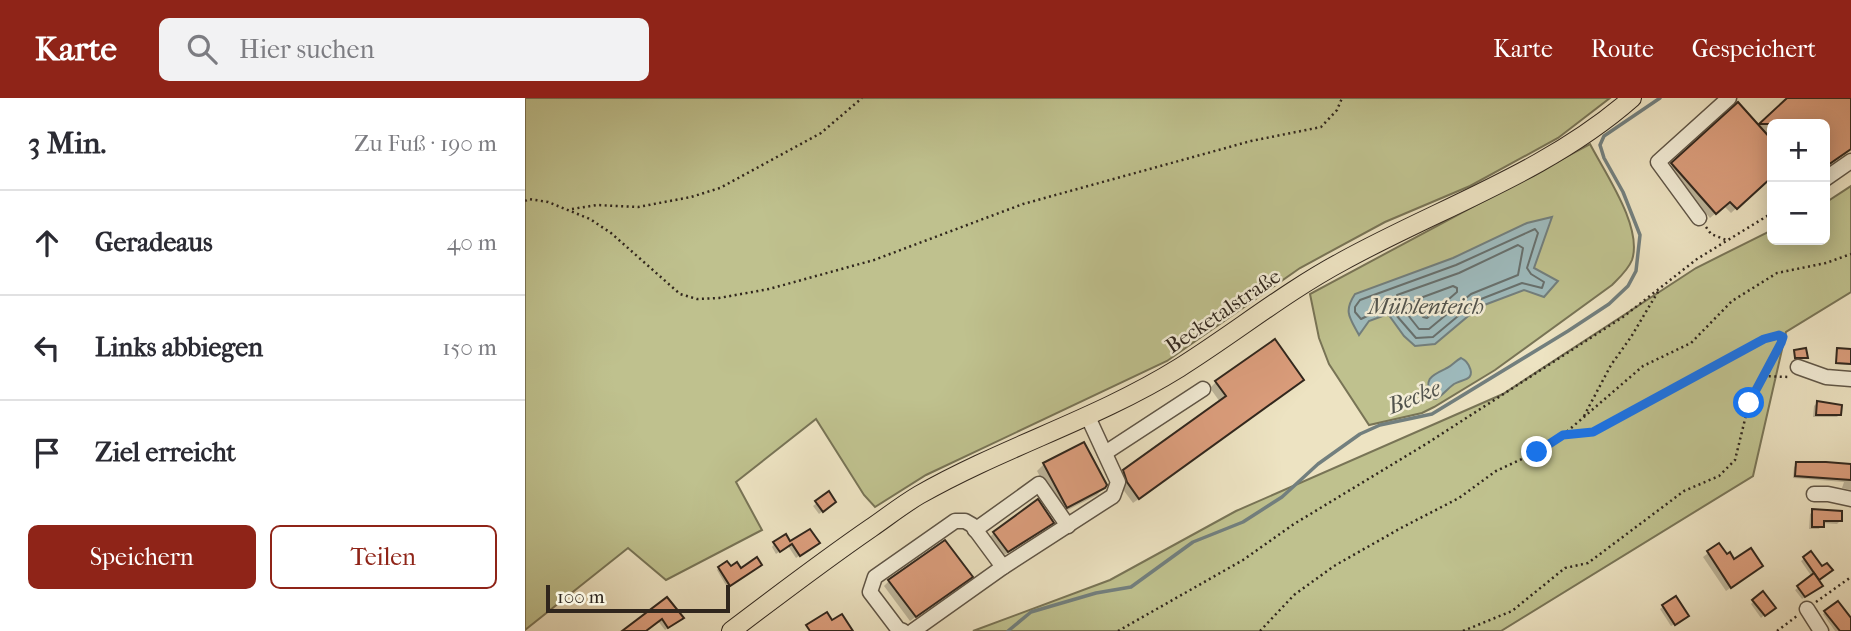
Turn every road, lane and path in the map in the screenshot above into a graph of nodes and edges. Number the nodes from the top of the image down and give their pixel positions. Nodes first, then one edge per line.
1 (862, 98) edge
2 (1342, 98) edge
3 (1632, 98) edge
4 (1729, 98) edge
5 (1851, 161) edge
6 (1830, 176) edge
7 (525, 201) edge
8 (569, 209) junction
9 (1767, 216) edge
10 (1699, 218) joint
11 (1726, 240) junction
12 (1851, 254) edge
13 (1661, 287) junction
14 (1798, 367) joint
15 (1763, 376) junction
16 (1851, 379) edge
17 (1203, 390) dead end
18 (1087, 417) junction
19 (1583, 419) junction
20 (1563, 435) junction
21 (1105, 453) junction
22 (1814, 494) dead end
23 (1851, 499) edge
24 (1068, 526) junction
25 (975, 530) junction
26 (1003, 567) junction
27 (1807, 608) dead end
28 (730, 631) edge
29 (903, 631) edge
30 (913, 631) edge
31 (1118, 631) edge
32 (1260, 631) edge
33 (1463, 631) edge
34 (1821, 631) edge

1 - 8 path
2 - 8 path
3 - 18 main road, Becketalstraße
4 - 10 street
5 - 6 street
7 - 8 path
9 - 11 path
10 - 11 path
11 - 13 path
12 - 19 path
13 - 19 path
13 - 31 path
14 - 15 path
14 - 16 street
15 - 20 path
15 - 33 path
17 - 21 street
18 - 21 street
18 - 28 main road, Becketalstraße
19 - 20 path
20 - 32 path
21 - 24 street
22 - 23 street
24 - 25 street
24 - 26 street
25 - 26 street
25 - 29 street
26 - 30 street
27 - 34 street

